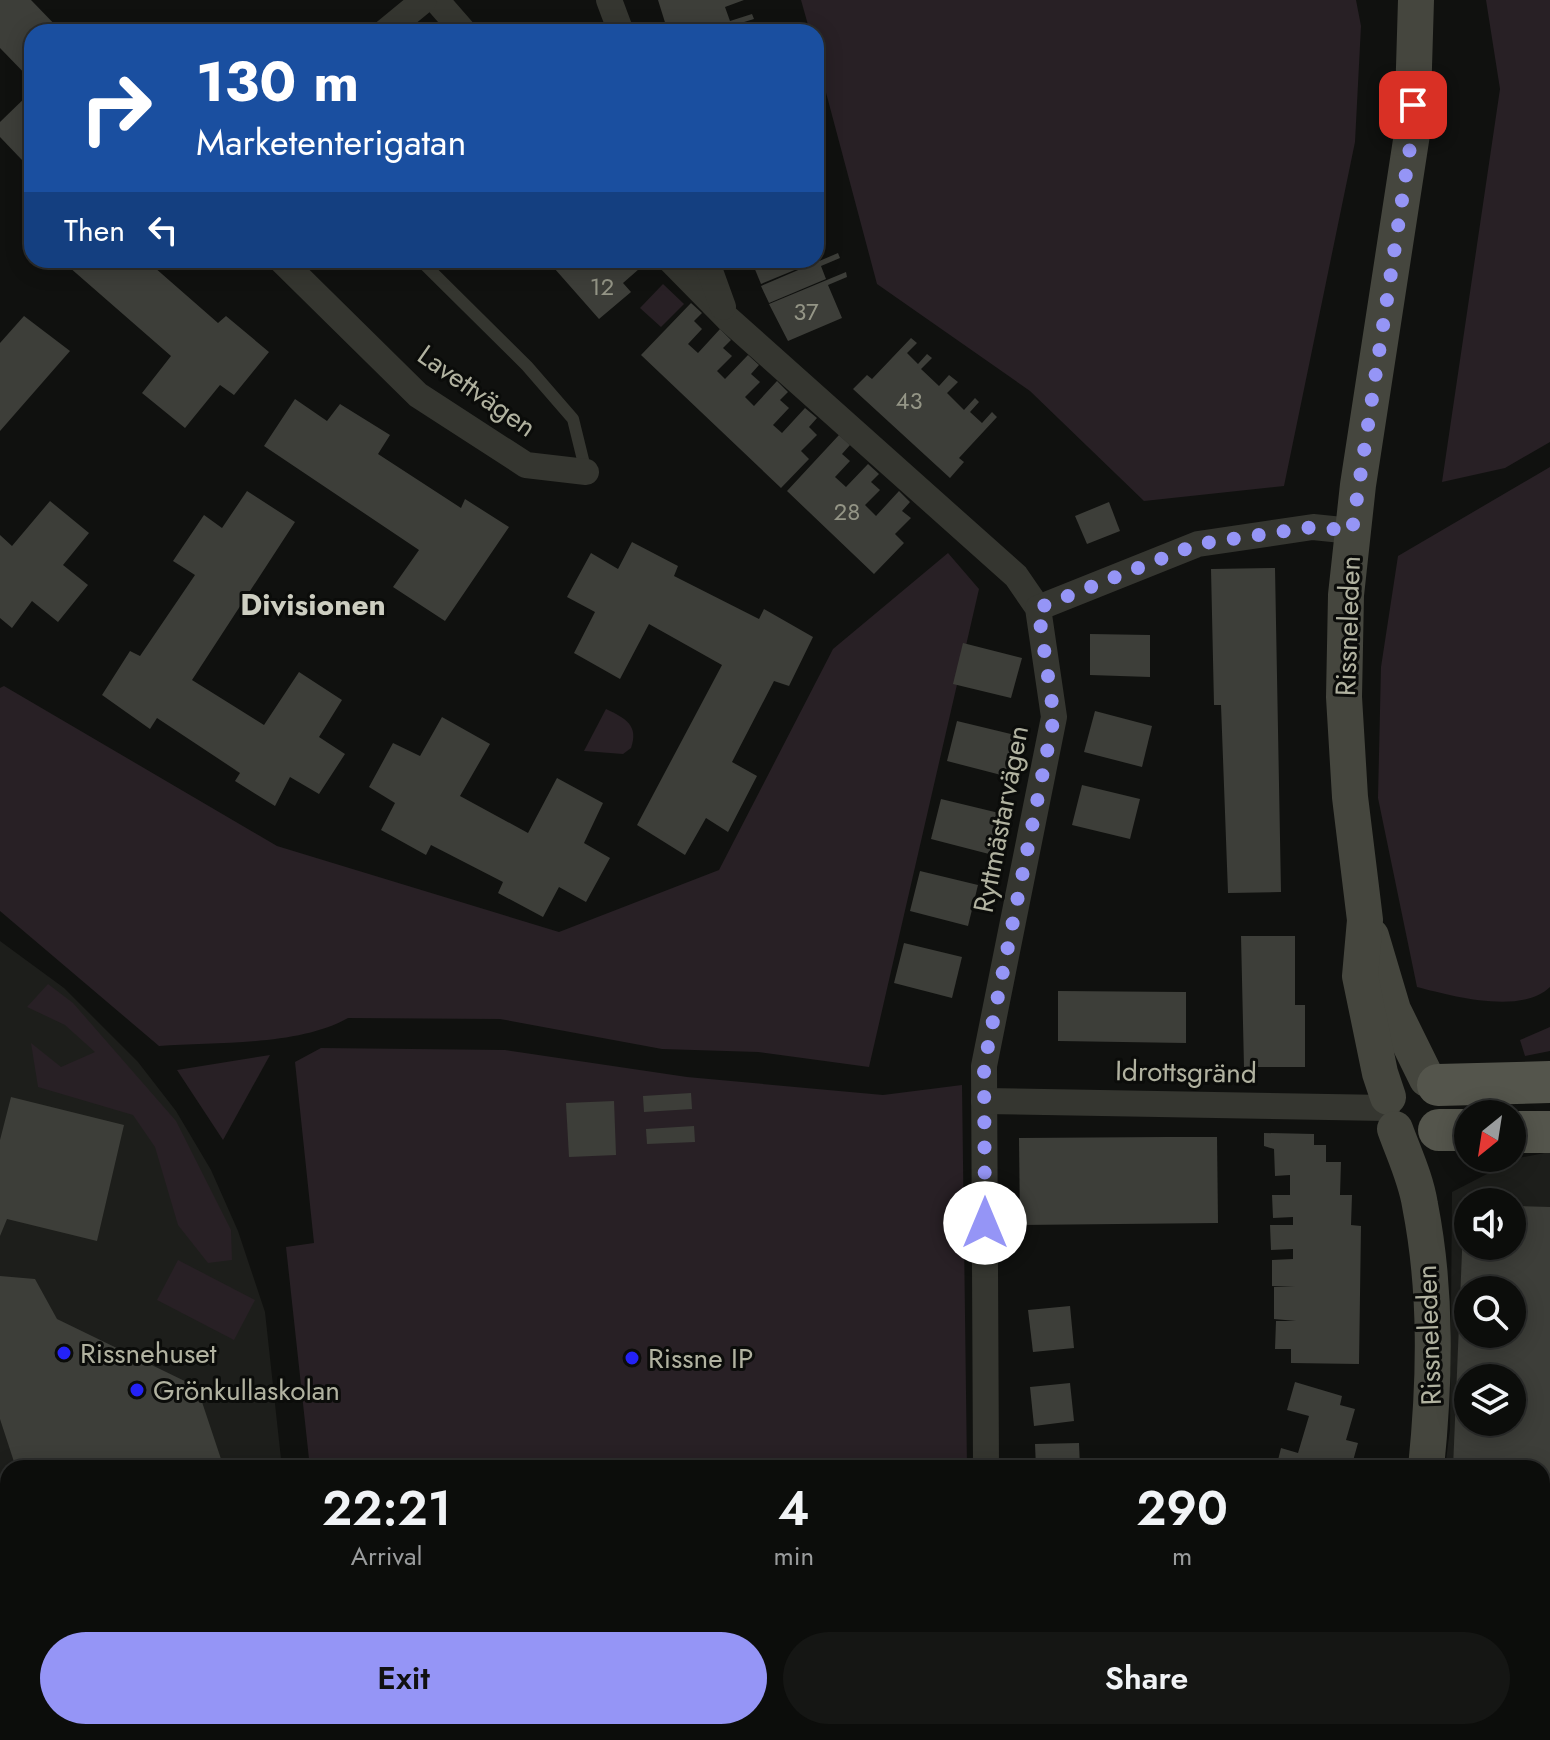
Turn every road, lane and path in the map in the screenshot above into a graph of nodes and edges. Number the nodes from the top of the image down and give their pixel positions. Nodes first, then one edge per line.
1 (424, 0) edge
2 (436, 0) edge
3 (609, 0) edge
4 (1416, 0) edge
5 (395, 24) edge
6 (457, 24) edge
7 (618, 24) edge
8 (289, 268) edge
9 (428, 268) edge
10 (678, 268) edge
11 (709, 268) edge
12 (727, 318) junction
13 (586, 472) joint
14 (1352, 531) junction
15 (1038, 608) junction
16 (1365, 920) junction
17 (1433, 1082) junction
18 (1550, 1082) edge
19 (984, 1101) junction
20 (1390, 1111) junction
21 (1447, 1131) edge
22 (1420, 1203) junction
23 (986, 1460) edge
24 (1427, 1460) edge

1 - 5 street
2 - 6 street
3 - 7 street
4 - 14 street, Rissneleden
8 - 13 street, Lavettvägen
9 - 13 lane
10 - 12 street, Ryttmästarvägen
11 - 12 street, Ryttmästarvägen
12 - 15 street, Ryttmästarvägen
14 - 15 street
14 - 16 street, Rissneleden
15 - 19 street, Ryttmästarvägen
16 - 17 street, Rissneleden
16 - 20 street, Rissneleden
17 - 18 main road
17 - 20 street
17 - 21 street
19 - 20 street, Idrottsgränd
19 - 23 street, Ryttmästarvägen
20 - 21 street
20 - 22 street, Rissneleden
21 - 22 street, Rissneleden
22 - 24 street, Rissneleden

